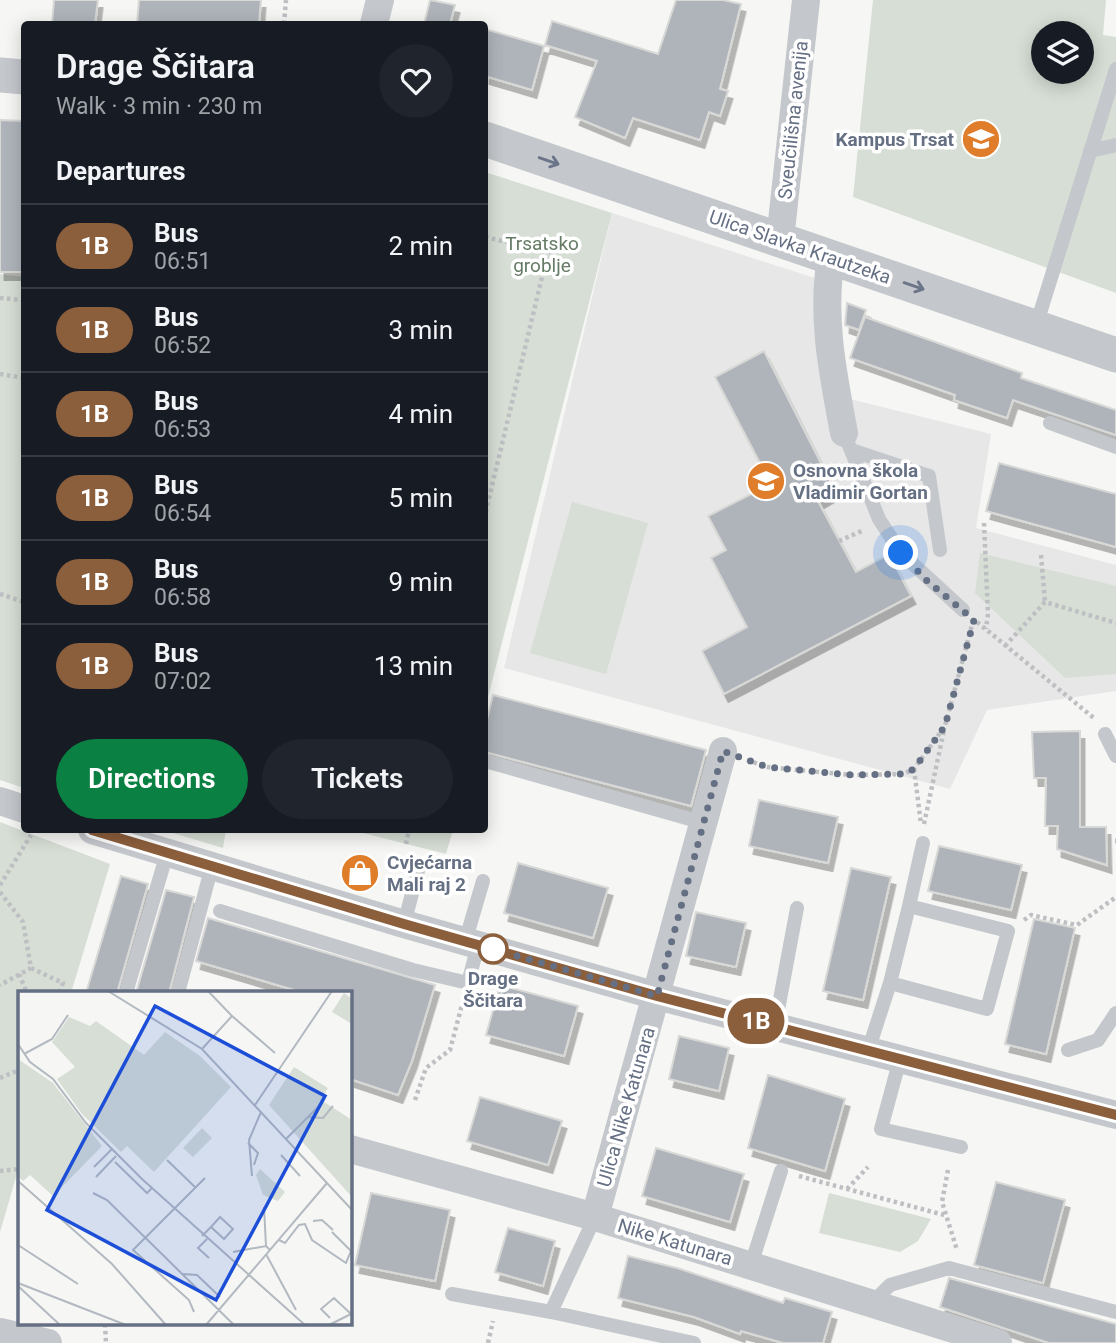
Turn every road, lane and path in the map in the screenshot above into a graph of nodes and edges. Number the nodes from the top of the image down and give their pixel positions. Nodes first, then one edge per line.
1 (286, 0) edge
2 (380, 0) edge
3 (806, 0) edge
4 (284, 21) edge
5 (375, 21) edge
6 (1116, 69) edge
7 (0, 75) edge
8 (21, 77) edge
9 (488, 140) edge
10 (1116, 145) edge
11 (1090, 151) junction
12 (488, 238) edge
13 (780, 240) junction
14 (831, 257) junction
15 (0, 298) edge
16 (21, 300) edge
17 (1035, 327) junction
18 (1116, 355) edge
19 (0, 374) edge
20 (21, 378) edge
21 (1050, 423) dead end
22 (848, 442) junction
23 (1116, 447) edge
24 (488, 503) edge
25 (984, 523) dead end
26 (940, 550) dead end
27 (1041, 555) dead end
28 (0, 594) edge
29 (21, 601) edge
30 (1045, 601) junction
31 (968, 615) junction
32 (1116, 623) edge
33 (985, 630) junction
34 (1005, 646) junction
35 (945, 726) junction
36 (1105, 734) joint
37 (723, 751) joint
38 (1116, 757) edge
39 (488, 762) edge
40 (914, 769) junction
41 (0, 801) edge
42 (21, 808) edge
43 (704, 823) junction
44 (33, 833) edge
45 (102, 833) edge
46 (408, 833) edge
47 (923, 842) dead end
48 (406, 844) dead end
49 (167, 853) junction
50 (212, 866) junction
51 (419, 867) dead end
52 (483, 881) dead end
53 (0, 885) edge
54 (0, 892) edge
55 (1116, 897) edge
56 (909, 906) junction
57 (797, 908) dead end
58 (220, 911) dead end
59 (404, 924) junction
60 (1007, 931) junction
61 (472, 943) junction
62 (31, 968) junction
63 (19, 974) junction
64 (468, 983) junction
65 (890, 983) junction
66 (0, 985) edge
67 (26, 991) edge
68 (60, 991) edge
69 (127, 991) edge
70 (179, 991) edge
71 (657, 996) junction
72 (1116, 1013) edge
73 (775, 1026) junction
74 (1068, 1050) dead end
75 (868, 1051) junction
76 (900, 1059) junction
77 (18, 1070) edge
78 (0, 1077) edge
79 (415, 1100) dead end
80 (1116, 1115) edge
81 (961, 1147) dead end
82 (352, 1150) edge
83 (868, 1167) dead end
84 (18, 1169) edge
85 (948, 1170) dead end
86 (0, 1171) edge
87 (781, 1171) joint
88 (847, 1189) junction
89 (944, 1215) junction
90 (595, 1217) junction
91 (958, 1254) dead end
92 (751, 1265) junction
93 (452, 1294) dead end
94 (872, 1303) junction
95 (551, 1312) junction
96 (1116, 1312) edge
97 (0, 1332) edge
98 (48, 1343) edge
99 (694, 1343) edge
100 (998, 1343) edge

1 - 4 path
2 - 5 street
3 - 13 street, Sveučilišna avenija
6 - 11 lane
7 - 8 street
9 -> 13 street, Ulica Slavka Krautzeka
10 - 11 lane
11 - 17 lane
12 - 24 path
13 - 14 street, Ulica Slavka Krautzeka
14 -> 17 street, Ulica Slavka Krautzeka
14 - 22 street
15 - 16 path
17 - 18 street, Ulica Slavka Krautzeka
19 - 20 path
21 - 23 lane
22 - 26 lane
22 - 31 lane
25 - 33 path
27 - 30 path
28 - 29 path
30 - 32 path
30 - 34 path
31 - 33 path
31 - 35 path
33 - 34 path
34 - 36 path
35 - 40 path
35 - 40 path
36 - 38 lane
37 - 40 path
37 - 43 street, Ulica Nike Katunara
39 - 43 lane
41 - 42 street
43 - 71 street, Ulica Nike Katunara
44 - 53 path
45 - 49 street
46 - 48 path
47 - 56 lane
49 - 50 street
49 - 69 lane
50 - 59 street
50 - 70 lane
51 - 59 lane
52 - 61 lane
54 - 62 path
55 - 60 path
56 - 60 lane
56 - 65 lane
57 - 73 lane
58 - 64 lane
59 - 61 street
60 - 65 lane
61 - 64 lane
61 - 71 street
62 - 63 path
62 - 68 path
63 - 66 path
63 - 67 path
64 - 79 path
65 - 75 lane
71 - 73 street
71 - 90 street, Ulica Nike Katunara
72 - 74 lane
73 - 75 street
75 - 76 street
76 - 80 street
76 - 81 lane
77 - 78 path
82 - 90 street, Nike Katunara
83 - 88 path
84 - 86 path
85 - 89 path
87 - 88 path
87 - 92 lane
88 - 89 path
89 - 91 path
90 - 92 street, Nike Katunara
90 - 95 lane
92 - 94 street, Nike Katunara
93 - 95 lane
94 - 96 lane
94 - 100 street, Nike Katunara
95 - 99 lane
97 - 98 street

